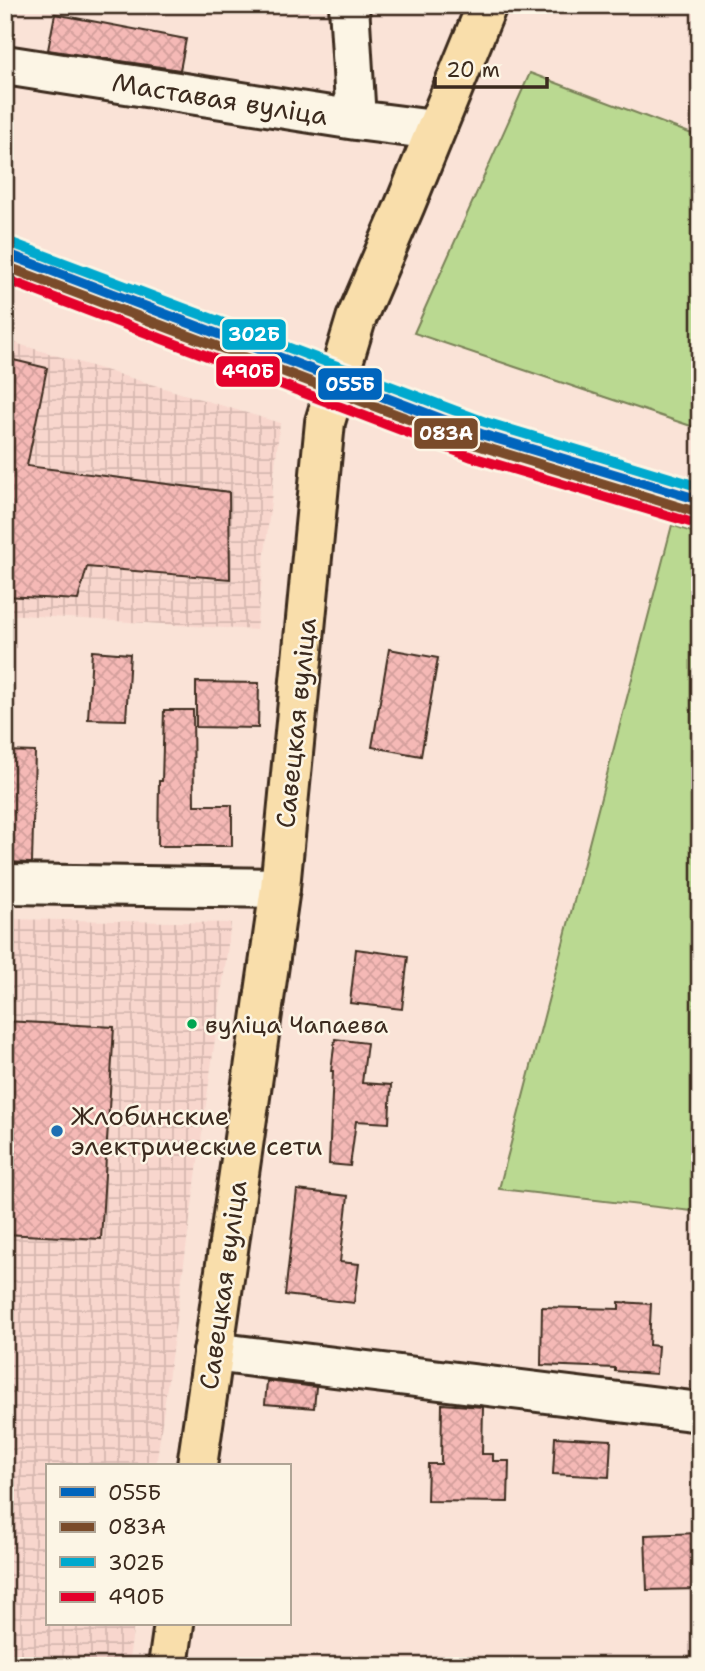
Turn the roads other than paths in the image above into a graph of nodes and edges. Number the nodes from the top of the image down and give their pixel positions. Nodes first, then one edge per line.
1 (349, 5) edge
2 (487, 5) edge
3 (5, 65) edge
4 (356, 120) junction
5 (434, 130) junction
6 (5, 884) edge
7 (280, 888) junction
8 (213, 1352) junction
9 (700, 1412) edge
10 (197, 1464) edge
11 (174, 1626) edge
12 (168, 1666) edge

1 - 4 street
2 - 5 main road, Савецкая вуліца
3 - 4 street, Маставая вуліца
4 - 5 street, Маставая вуліца
5 - 7 main road, Савецкая вуліца
6 - 7 street
7 - 8 main road, Савецкая вуліца
8 - 9 street
8 - 10 main road, Савецкая вуліца
11 - 12 main road

